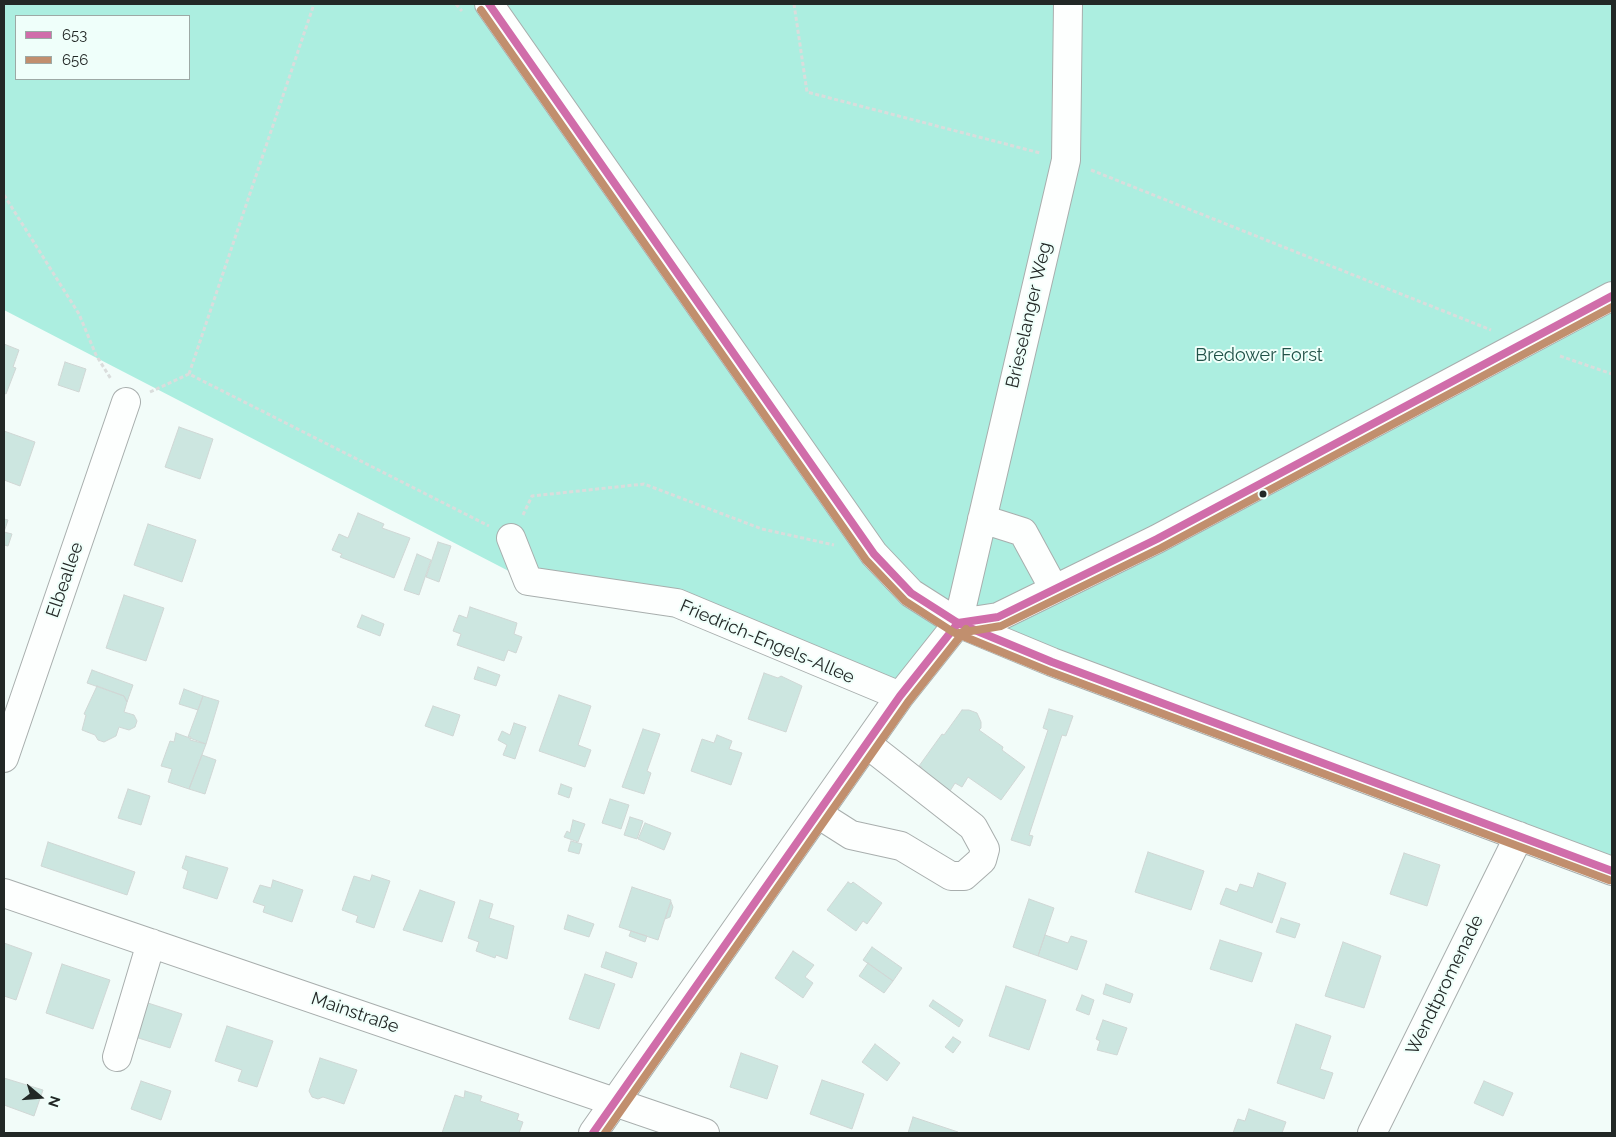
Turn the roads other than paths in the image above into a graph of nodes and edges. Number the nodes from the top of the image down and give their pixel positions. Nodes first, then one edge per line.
1 (489, 4) edge
2 (1068, 4) edge
3 (1612, 296) edge
4 (126, 402) road end
5 (982, 519) junction
6 (511, 538) road end
7 (1054, 589) junction
8 (958, 623) junction
9 (900, 696) junction
10 (867, 744) junction
11 (4, 758) edge
12 (818, 814) junction
13 (1519, 836) junction
14 (1612, 870) edge
15 (4, 893) edge
16 (152, 944) junction
17 (117, 1057) dead end
18 (615, 1101) junction
19 (593, 1133) edge
20 (705, 1133) edge
21 (1372, 1133) edge

1 - 8 street
2 - 5 street, Brieselanger Weg
3 - 7 street
4 - 11 street, Elbeallee
5 - 7 street
5 - 8 street, Brieselanger Weg
6 - 9 street, Friedrich-Engels-Allee
7 - 8 street
8 - 9 street
8 - 13 street
9 - 10 street
10 - 12 street
10 - 12 street
12 - 18 street
13 - 14 street
13 - 21 street, Wendtpromenade
15 - 16 street, Mainstraße
16 - 17 street
16 - 18 street, Mainstraße
18 - 19 street
18 - 20 street, Mainstraße

